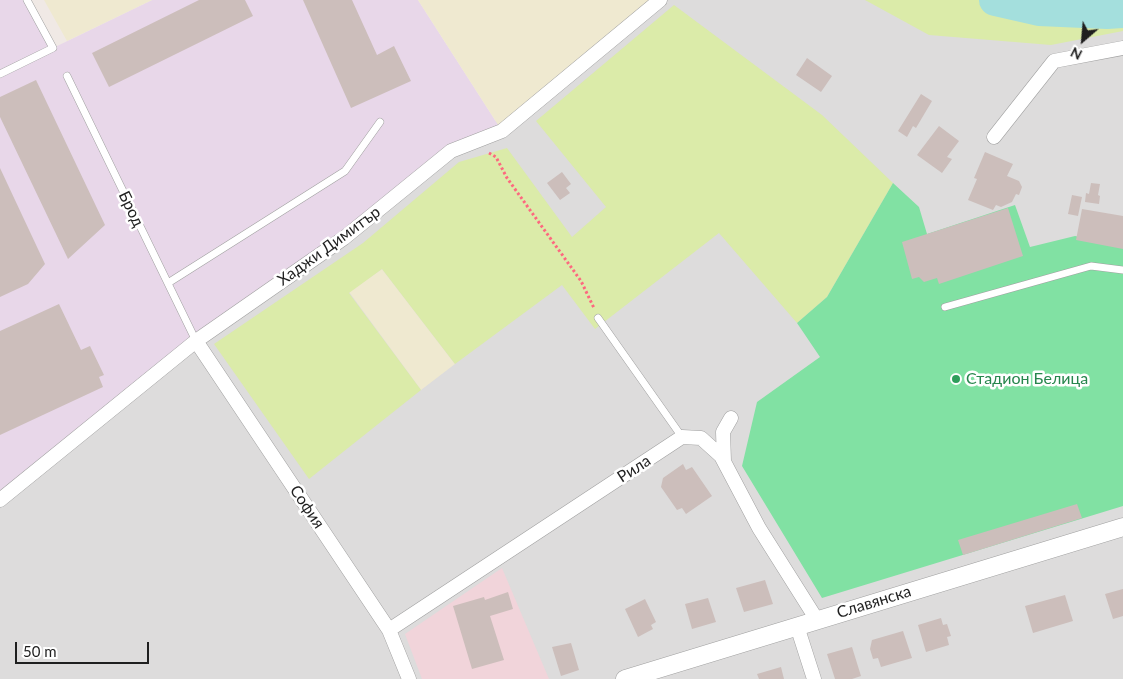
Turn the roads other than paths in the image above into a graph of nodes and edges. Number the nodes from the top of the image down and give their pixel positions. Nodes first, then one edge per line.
1 (27, 0) edge
2 (660, 0) edge
3 (1123, 48) edge
4 (0, 74) edge
5 (67, 76) dead end
6 (380, 122) dead end
7 (994, 137) dead end
8 (1123, 270) edge
9 (168, 283) junction
10 (945, 307) dead end
11 (598, 318) road end
12 (196, 341) junction
13 (731, 418) dead end
14 (682, 437) junction
15 (724, 461) junction
16 (0, 500) edge
17 (1123, 527) edge
18 (817, 620) junction
19 (797, 626) junction
20 (389, 630) junction
21 (408, 679) edge
22 (626, 679) edge
23 (814, 679) edge

1 - 4 lane
2 - 12 street, Хаджи Димитър
3 - 7 street
5 - 9 lane, Брод
6 - 9 lane
8 - 10 lane
9 - 12 lane, Брод
11 - 14 lane
12 - 16 street, Хаджи Димитър
12 - 20 street, София
13 - 15 street
14 - 15 street
14 - 20 street, Рила
15 - 18 street
17 - 18 street, Славянска
18 - 19 street, Славянска
19 - 22 street, Славянска
19 - 23 street
20 - 21 street, София

